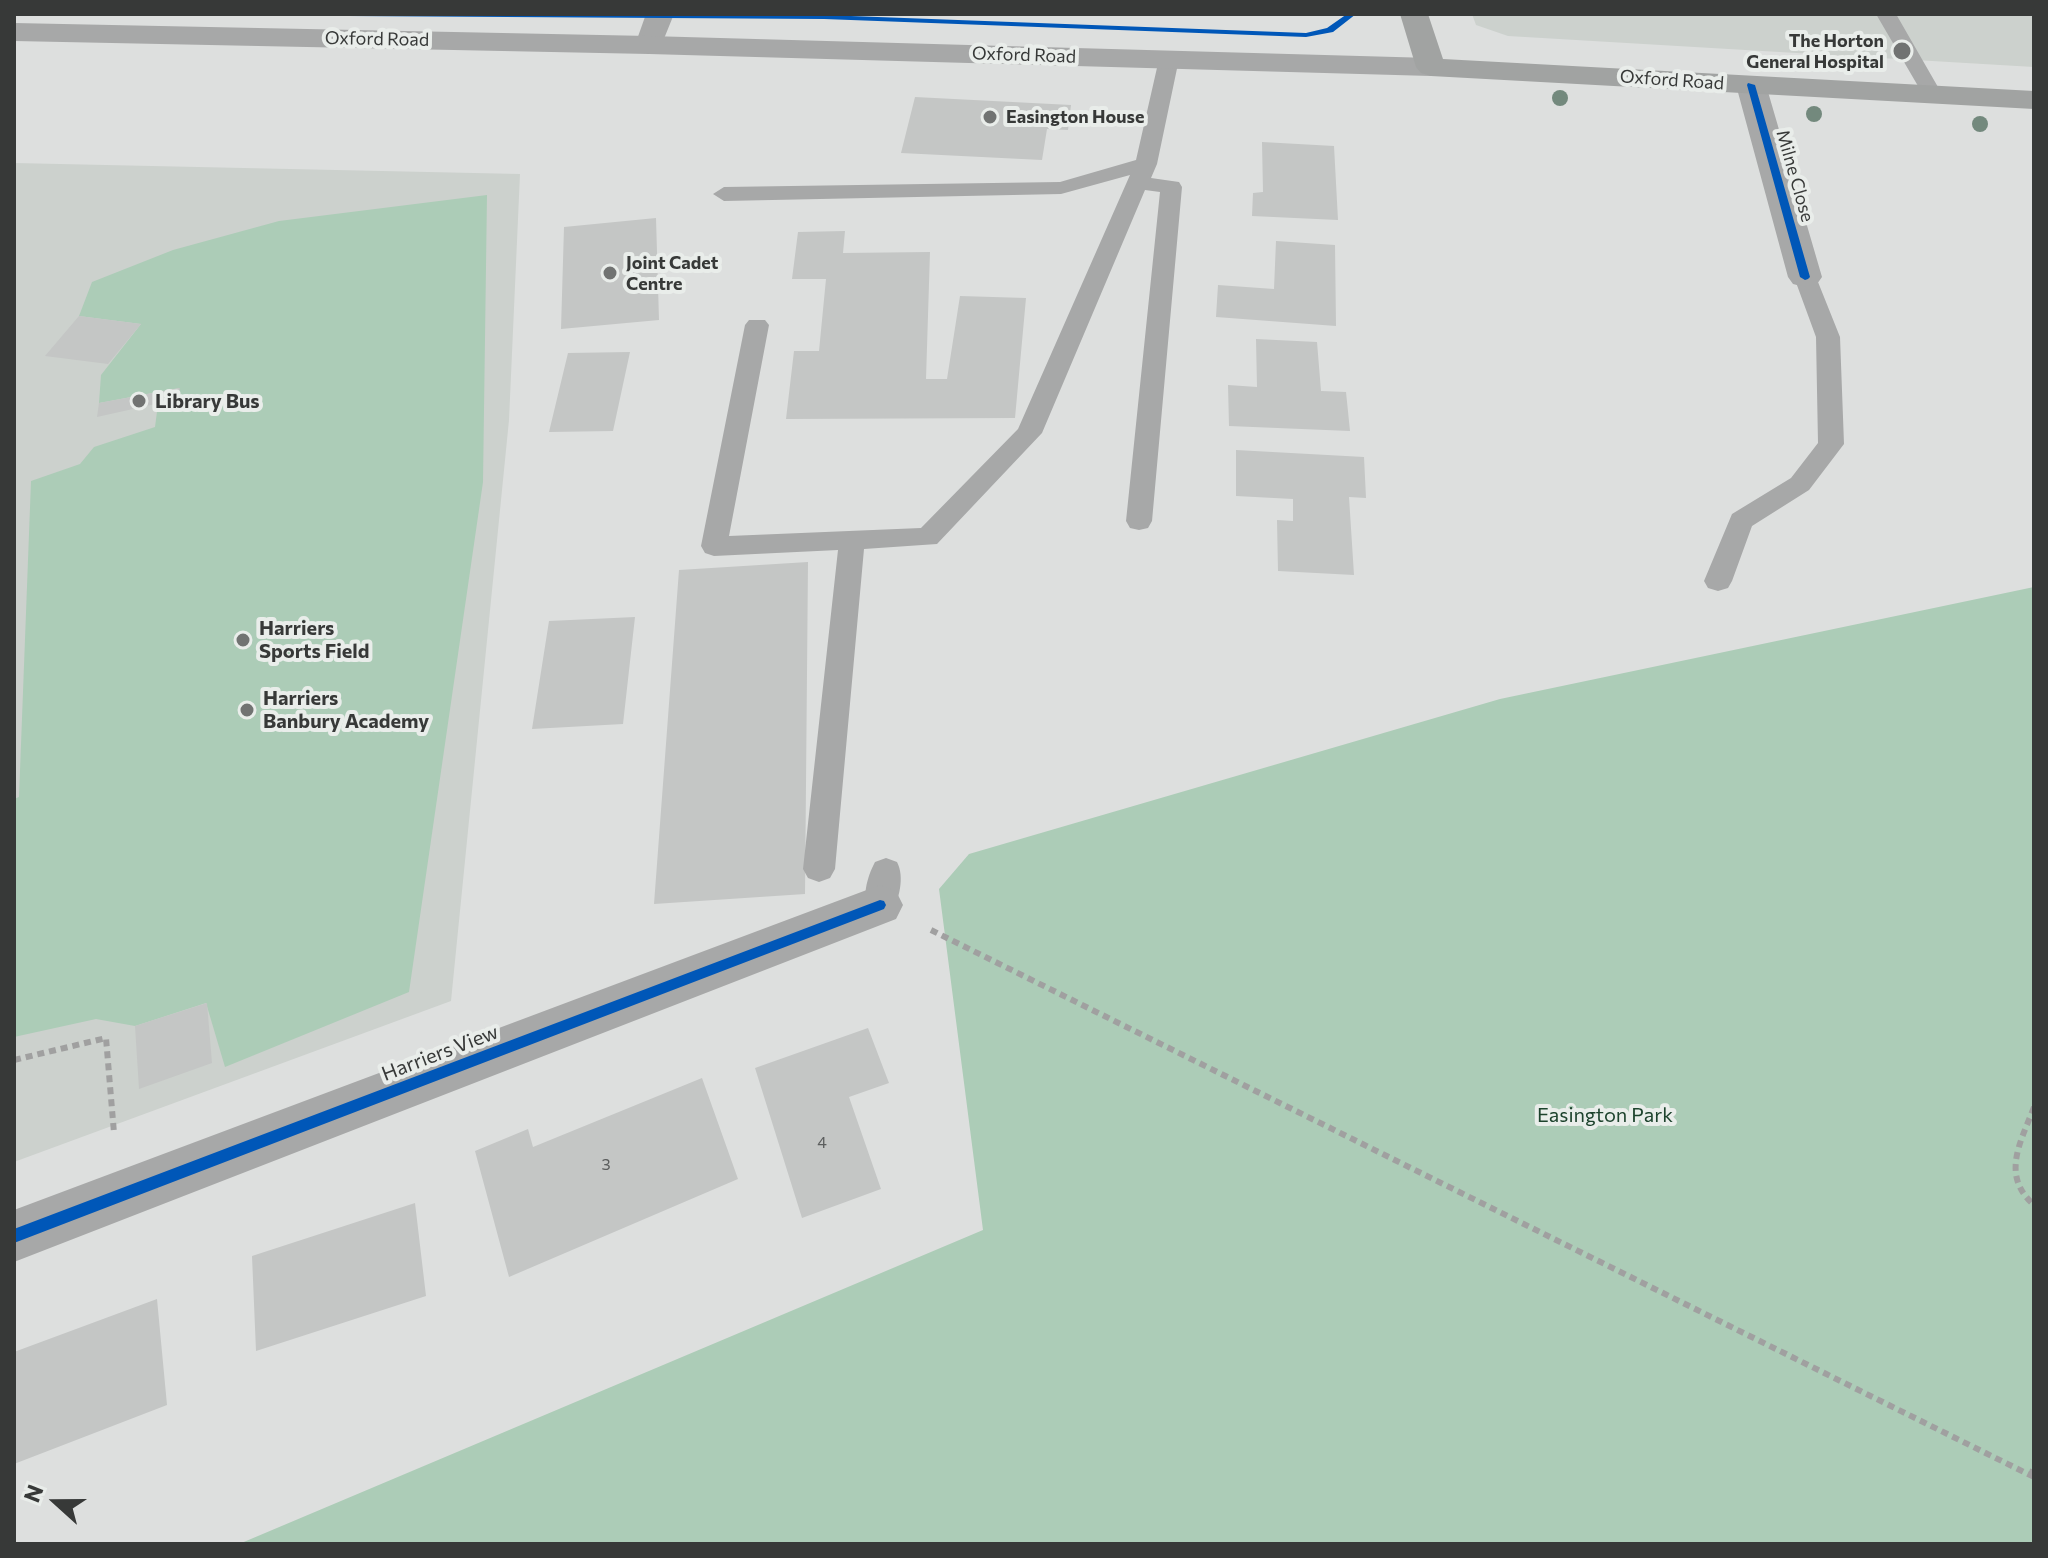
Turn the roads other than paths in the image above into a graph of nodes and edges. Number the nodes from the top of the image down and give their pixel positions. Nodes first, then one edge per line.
1 (660, 14) edge
2 (1414, 14) edge
3 (1886, 14) edge
4 (14, 32) edge
5 (649, 45) junction
6 (1169, 59) junction
7 (1431, 67) junction
8 (1751, 85) junction
9 (1932, 94) junction
10 (2034, 100) edge
11 (1142, 173) junction
12 (724, 194) dead end
13 (1805, 277) joint
14 (757, 325) dead end
15 (1139, 521) dead end
16 (852, 540) junction
17 (1718, 581) dead end
18 (819, 869) dead end
19 (883, 888) road end
20 (14, 1236) edge

1 - 5 main road
2 - 7 main road
3 - 9 lane
4 - 5 main road, Oxford Road
5 - 6 main road, Oxford Road
6 - 7 main road, Oxford Road
6 - 11 lane
7 - 8 main road, Oxford Road
8 - 9 main road, Oxford Road
8 - 13 main road, Milne Close
9 - 10 main road, Oxford Road
11 - 12 lane
11 - 15 lane
11 - 16 lane
13 - 17 lane
14 - 16 lane
16 - 18 lane
19 - 20 main road, Harriers View

